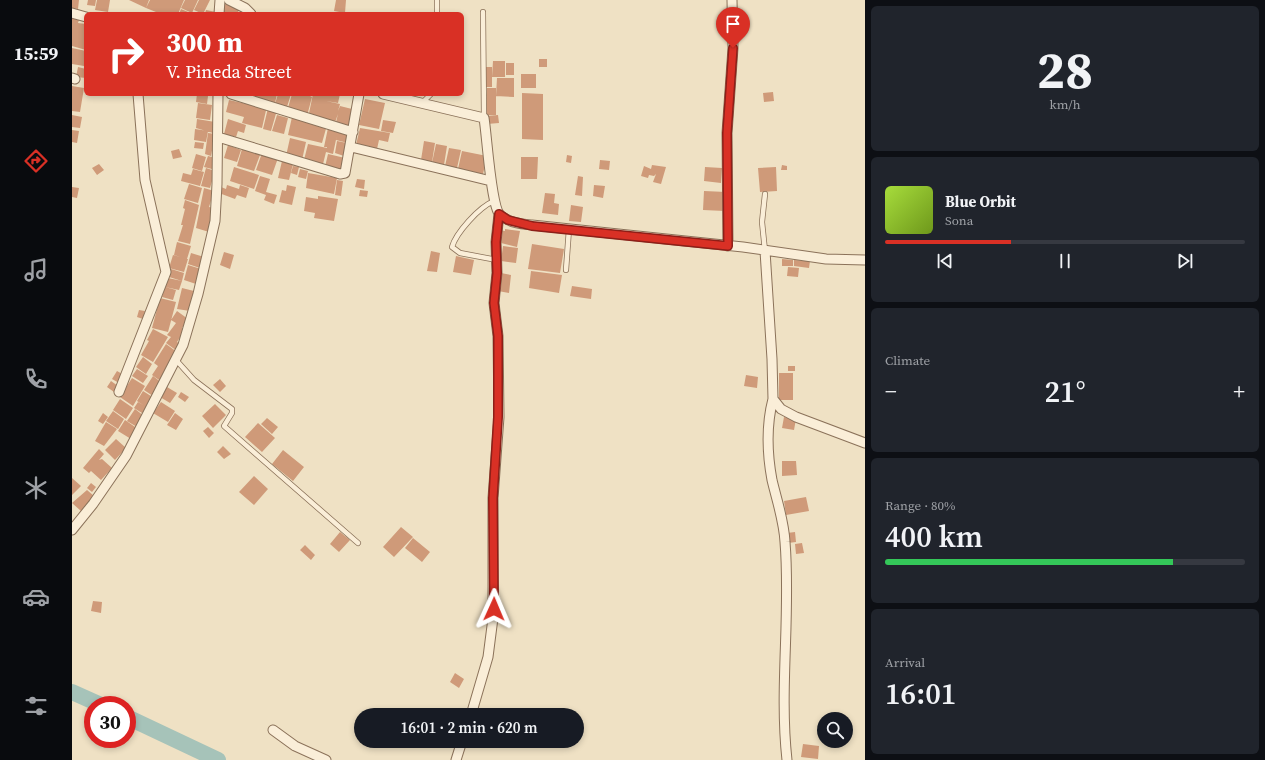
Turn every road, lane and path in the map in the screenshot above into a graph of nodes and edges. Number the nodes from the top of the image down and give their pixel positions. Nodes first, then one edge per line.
1 (220, 0) edge
2 (229, 0) edge
3 (437, 0) edge
4 (732, 0) edge
5 (219, 12) edge
6 (249, 12) edge
7 (437, 12) edge
8 (483, 12) dead end
9 (72, 13) edge
10 (84, 16) edge
11 (138, 96) edge
12 (218, 96) edge
13 (237, 96) edge
14 (359, 96) edge
15 (391, 96) edge
16 (429, 96) edge
17 (422, 104) junction
18 (484, 118) junction
19 (353, 132) junction
20 (218, 138) junction
21 (351, 147) junction
22 (491, 181) junction
23 (765, 194) dead end
24 (494, 201) junction
25 (499, 214) junction
26 (569, 229) junction
27 (728, 246) junction
28 (765, 251) junction
29 (497, 260) junction
30 (865, 260) edge
31 (566, 270) dead end
32 (176, 360) junction
33 (119, 392) dead end
34 (773, 399) junction
35 (865, 443) edge
36 (72, 530) edge
37 (358, 543) dead end
38 (472, 708) edge
39 (273, 730) dead end
40 (460, 748) edge
41 (326, 760) edge
42 (456, 760) edge
43 (786, 760) edge

1 - 5 street
2 - 6 street
3 - 7 lane
4 - 27 street
8 - 18 lane
9 - 10 street
11 - 33 street
12 - 20 street
13 - 19 street
14 - 19 street
15 - 17 street
16 - 17 lane
17 - 18 street
18 - 22 street
19 - 21 street
20 - 21 street
20 - 32 street
21 - 22 street
22 - 24 street
23 - 28 lane
24 - 25 street
24 - 29 lane
25 - 26 street
25 - 29 street
26 - 27 street
26 - 31 lane
27 - 28 street
28 - 30 street
28 - 34 street
29 - 38 street
32 - 36 street
32 - 37 lane
34 - 35 street
34 - 43 street
39 - 41 street
40 - 42 street

